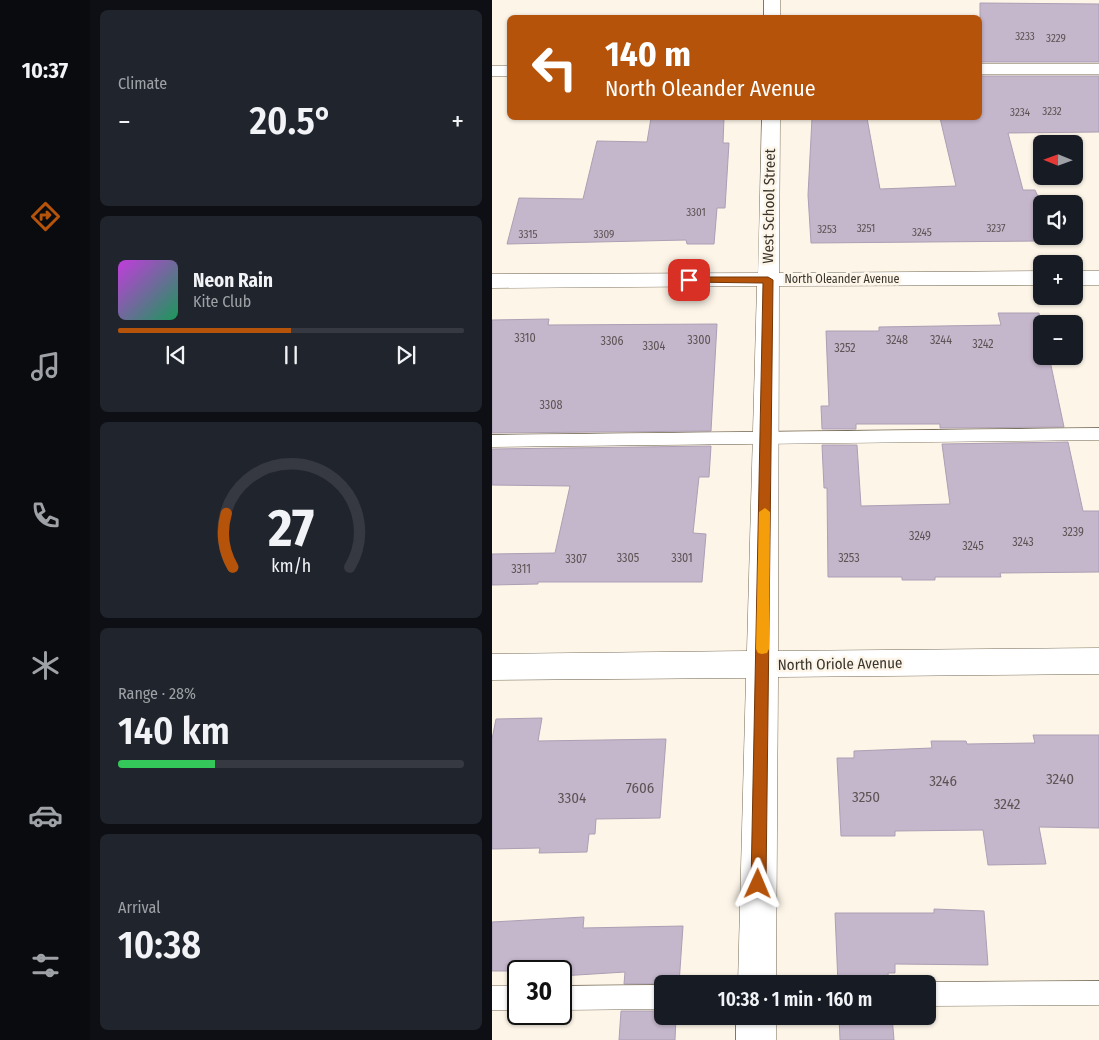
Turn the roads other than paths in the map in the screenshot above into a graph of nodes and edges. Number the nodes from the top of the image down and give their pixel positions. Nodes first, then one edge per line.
1 (772, 0) edge
2 (772, 15) edge
3 (982, 69) edge
4 (1098, 69) edge
5 (492, 71) edge
6 (507, 71) edge
7 (771, 120) edge
8 (1033, 278) edge
9 (1083, 278) edge
10 (1098, 278) edge
11 (768, 280) junction
12 (492, 282) edge
13 (1098, 434) edge
14 (766, 438) junction
15 (492, 441) edge
16 (1098, 661) edge
17 (762, 664) junction
18 (492, 667) edge
19 (757, 975) edge
20 (1098, 993) edge
21 (936, 994) edge
22 (654, 997) edge
23 (492, 998) edge
24 (507, 998) edge
25 (572, 998) edge
26 (756, 1025) edge
27 (756, 1040) edge

1 - 2 street
3 - 4 street
5 - 6 street
7 - 11 street, West School Street
8 - 11 street, North Oleander Avenue
9 - 10 street
11 - 12 street, North Oleander Avenue
11 - 14 street, West School Street
13 - 14 lane
14 - 15 lane
14 - 17 street, West School Street
16 - 17 street, North Oriole Avenue
17 - 18 street, North Oriole Avenue
17 - 19 street, West School Street
20 - 21 lane
22 - 25 lane
23 - 24 lane
26 - 27 street

